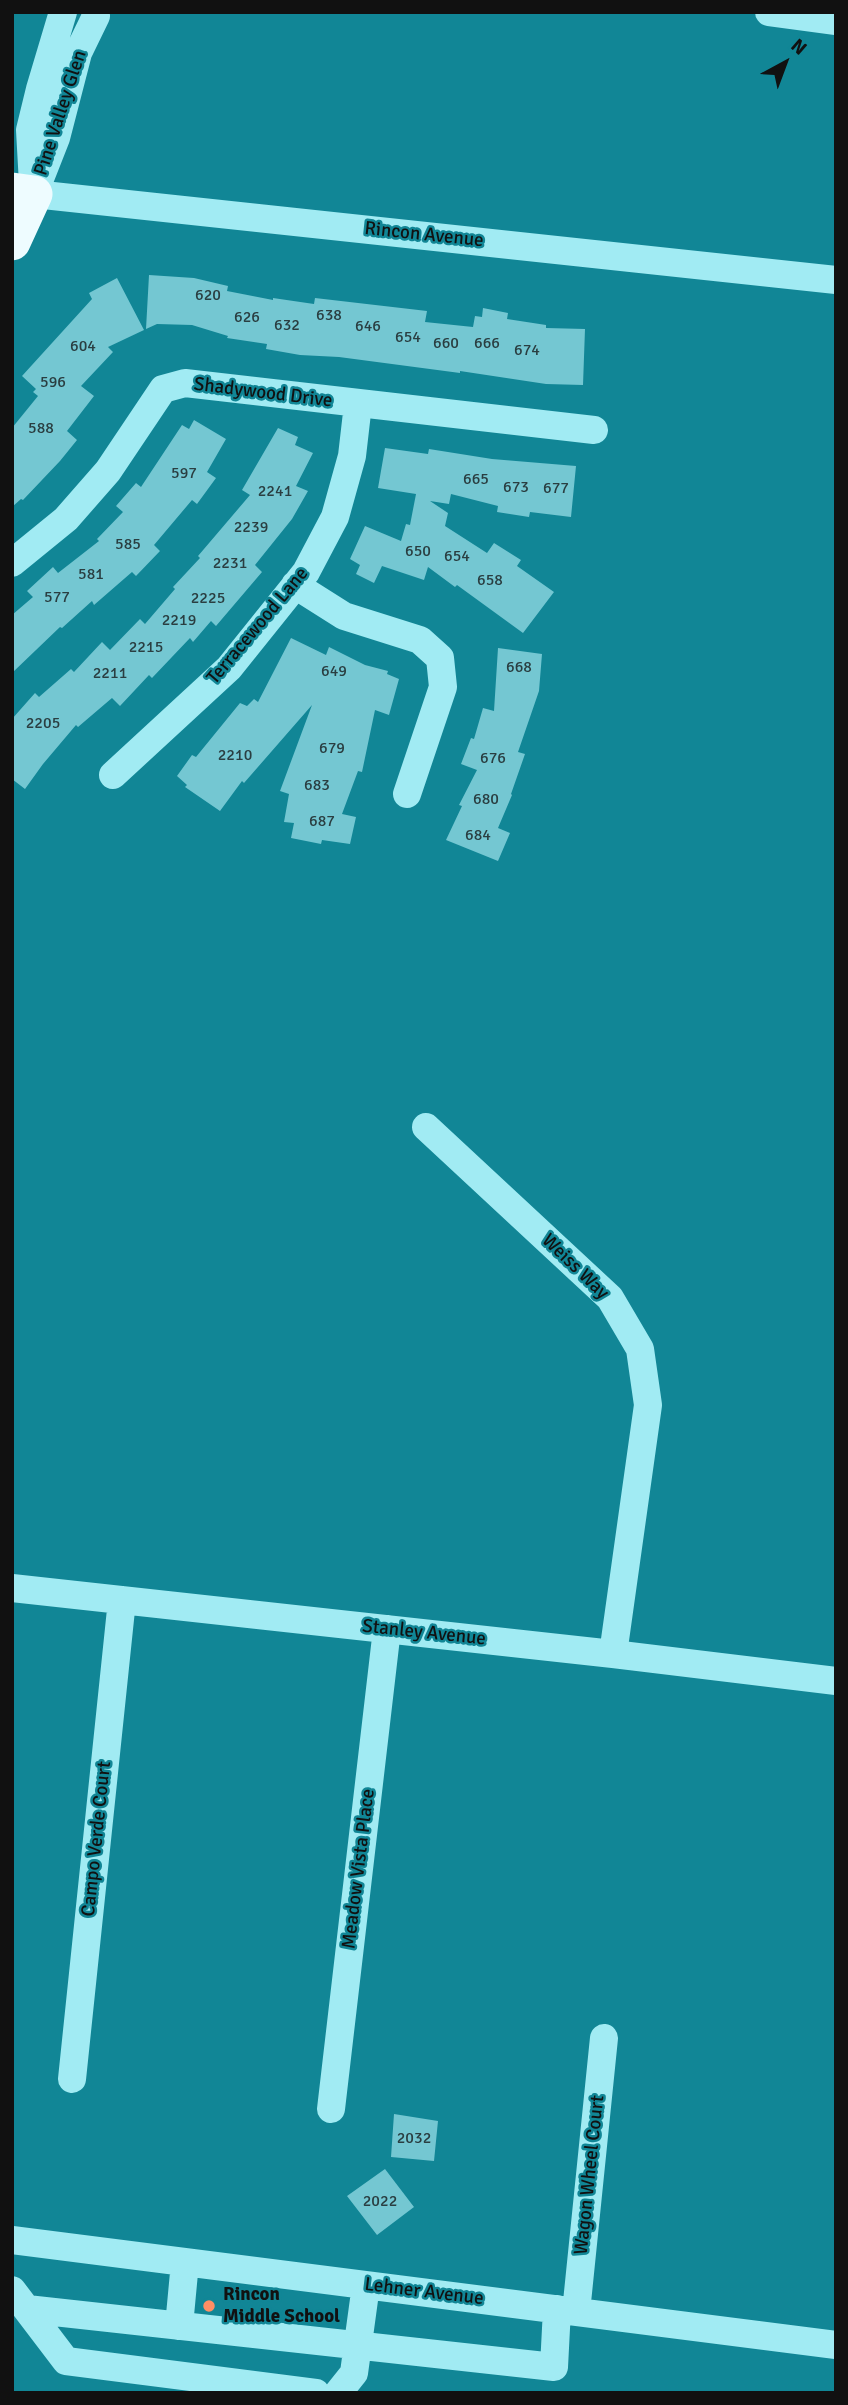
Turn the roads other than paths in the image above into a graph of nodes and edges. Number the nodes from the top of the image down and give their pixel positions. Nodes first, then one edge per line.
1 (64, 12) edge
2 (769, 12) edge
3 (94, 13) edge
4 (836, 21) edge
5 (23, 193) edge
6 (12, 242) edge
7 (836, 280) edge
8 (358, 404) junction
9 (594, 430) dead end
10 (12, 563) edge
11 (295, 585) junction
12 (113, 775) dead end
13 (407, 794) dead end
14 (426, 1127) dead end
15 (12, 1588) edge
16 (122, 1600) junction
17 (387, 1629) junction
18 (613, 1654) junction
19 (836, 1681) edge
20 (604, 2038) dead end
21 (72, 2079) dead end
22 (331, 2109) dead end
23 (12, 2240) edge
24 (185, 2262) junction
25 (366, 2285) junction
26 (20, 2299) edge
27 (566, 2310) junction
28 (179, 2326) junction
29 (836, 2345) edge
30 (357, 2346) junction
31 (316, 2393) edge
32 (338, 2393) edge

1 - 5 street, Pine Valley Glen
2 - 4 street
3 - 5 street, Pine Valley Glen
5 - 6 main road
5 - 7 street, Rincon Avenue
8 - 9 street, Shadywood Drive
8 - 10 street, Shadywood Drive
8 - 11 street, Terracewood Lane
11 - 12 street, Terracewood Lane
11 - 13 street
14 - 18 street, Weiss Way
15 - 16 street, Stanley Avenue
16 - 17 street, Stanley Avenue
16 - 21 street, Campo Verde Court
17 - 18 street, Stanley Avenue
17 - 22 street, Meadow Vista Place
18 - 19 street, Stanley Avenue
20 - 27 street, Wagon Wheel Court
23 - 24 street, Lehner Avenue
24 - 25 street, Lehner Avenue
24 - 28 street
25 - 27 street, Lehner Avenue
25 - 30 street
26 - 28 street
26 - 31 street
27 - 29 street, Lehner Avenue
27 - 30 street, Wagon Wheel Court
28 - 30 street
30 - 32 street

